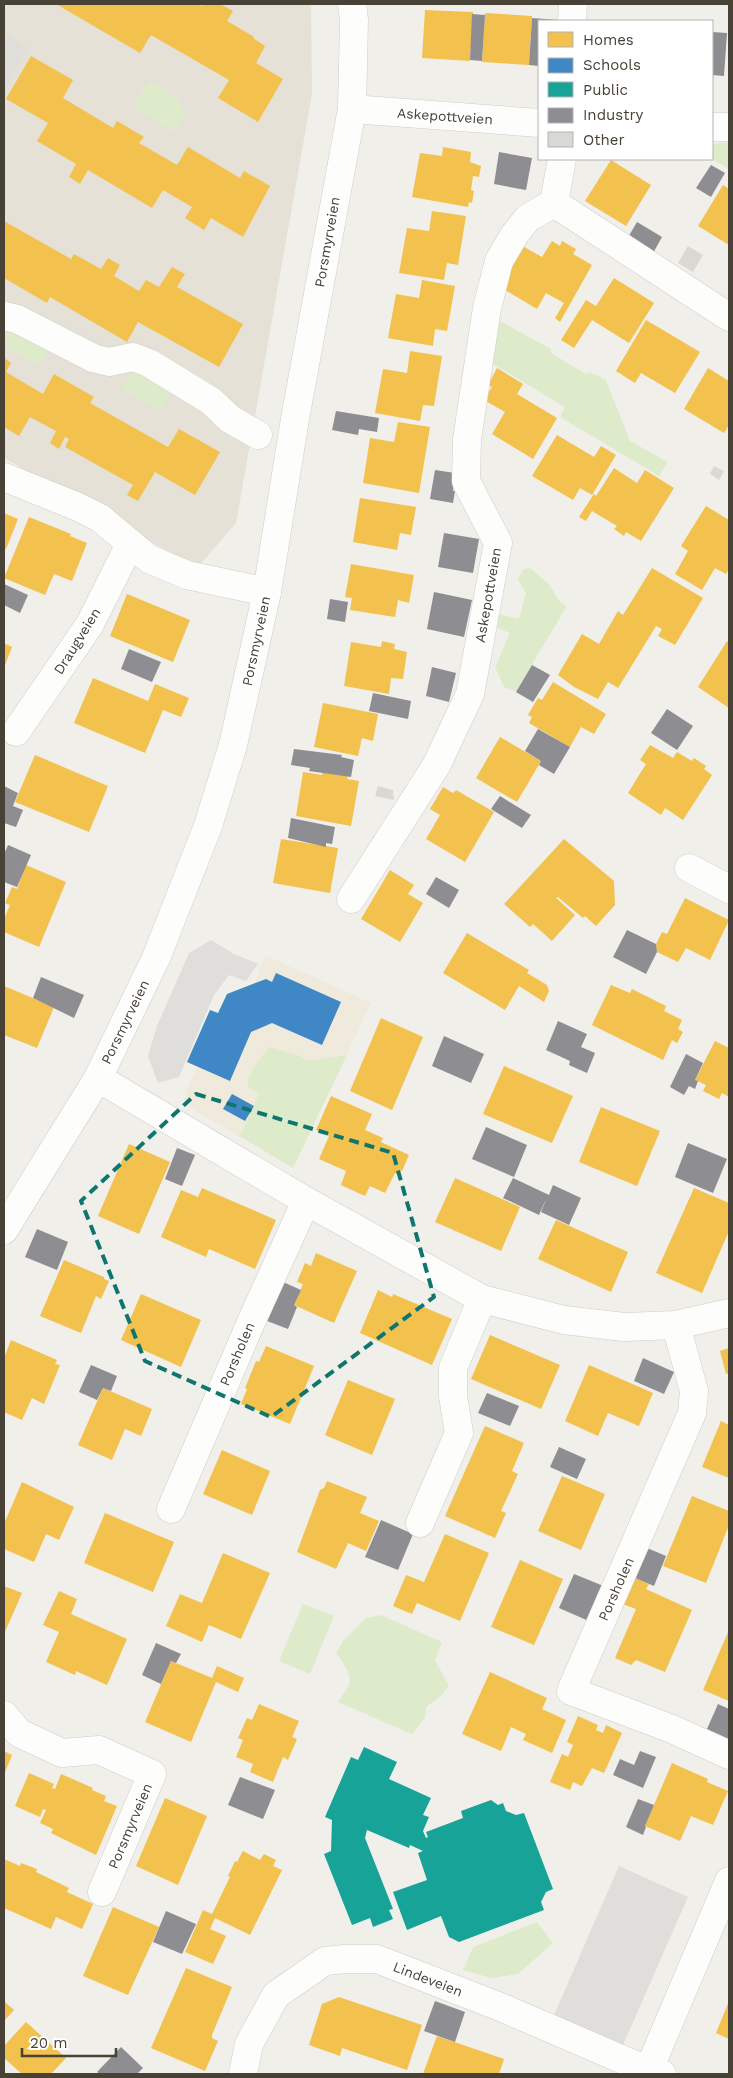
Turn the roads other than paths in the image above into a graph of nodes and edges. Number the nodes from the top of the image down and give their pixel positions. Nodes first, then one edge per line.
1 (352, 4) edge
2 (573, 4) edge
3 (572, 20) edge
4 (352, 109) junction
5 (538, 123) edge
6 (713, 127) edge
7 (729, 127) edge
8 (562, 160) edge
9 (554, 203) junction
10 (4, 316) edge
11 (729, 317) edge
12 (258, 435) dead end
13 (4, 477) edge
14 (130, 544) junction
15 (267, 592) junction
16 (16, 732) dead end
17 (689, 868) dead end
18 (729, 889) edge
19 (351, 899) dead end
20 (98, 1078) junction
21 (306, 1201) junction
22 (4, 1230) edge
23 (482, 1299) junction
24 (729, 1313) edge
25 (676, 1325) junction
26 (171, 1509) dead end
27 (420, 1523) dead end
28 (4, 1715) edge
29 (729, 1755) edge
30 (729, 1881) edge
31 (102, 1892) dead end
32 (653, 2073) edge
33 (243, 2074) edge

1 - 4 street, Porsmyrveien
2 - 3 street
4 - 5 street, Askepottveien
4 - 15 street, Porsmyrveien
6 - 7 street
8 - 9 street
9 - 11 street
9 - 19 street, Askepottveien
10 - 12 street
13 - 14 street
14 - 15 street
14 - 16 street, Draugveien
15 - 20 street, Porsmyrveien
17 - 18 street
20 - 21 street
20 - 22 street, Porsmyrveien
21 - 23 street
21 - 26 street, Porsholen
23 - 25 street
23 - 27 street
24 - 25 street
25 - 29 street, Porsholen
28 - 31 street, Porsmyrveien
30 - 32 street
32 - 33 street, Lindeveien

